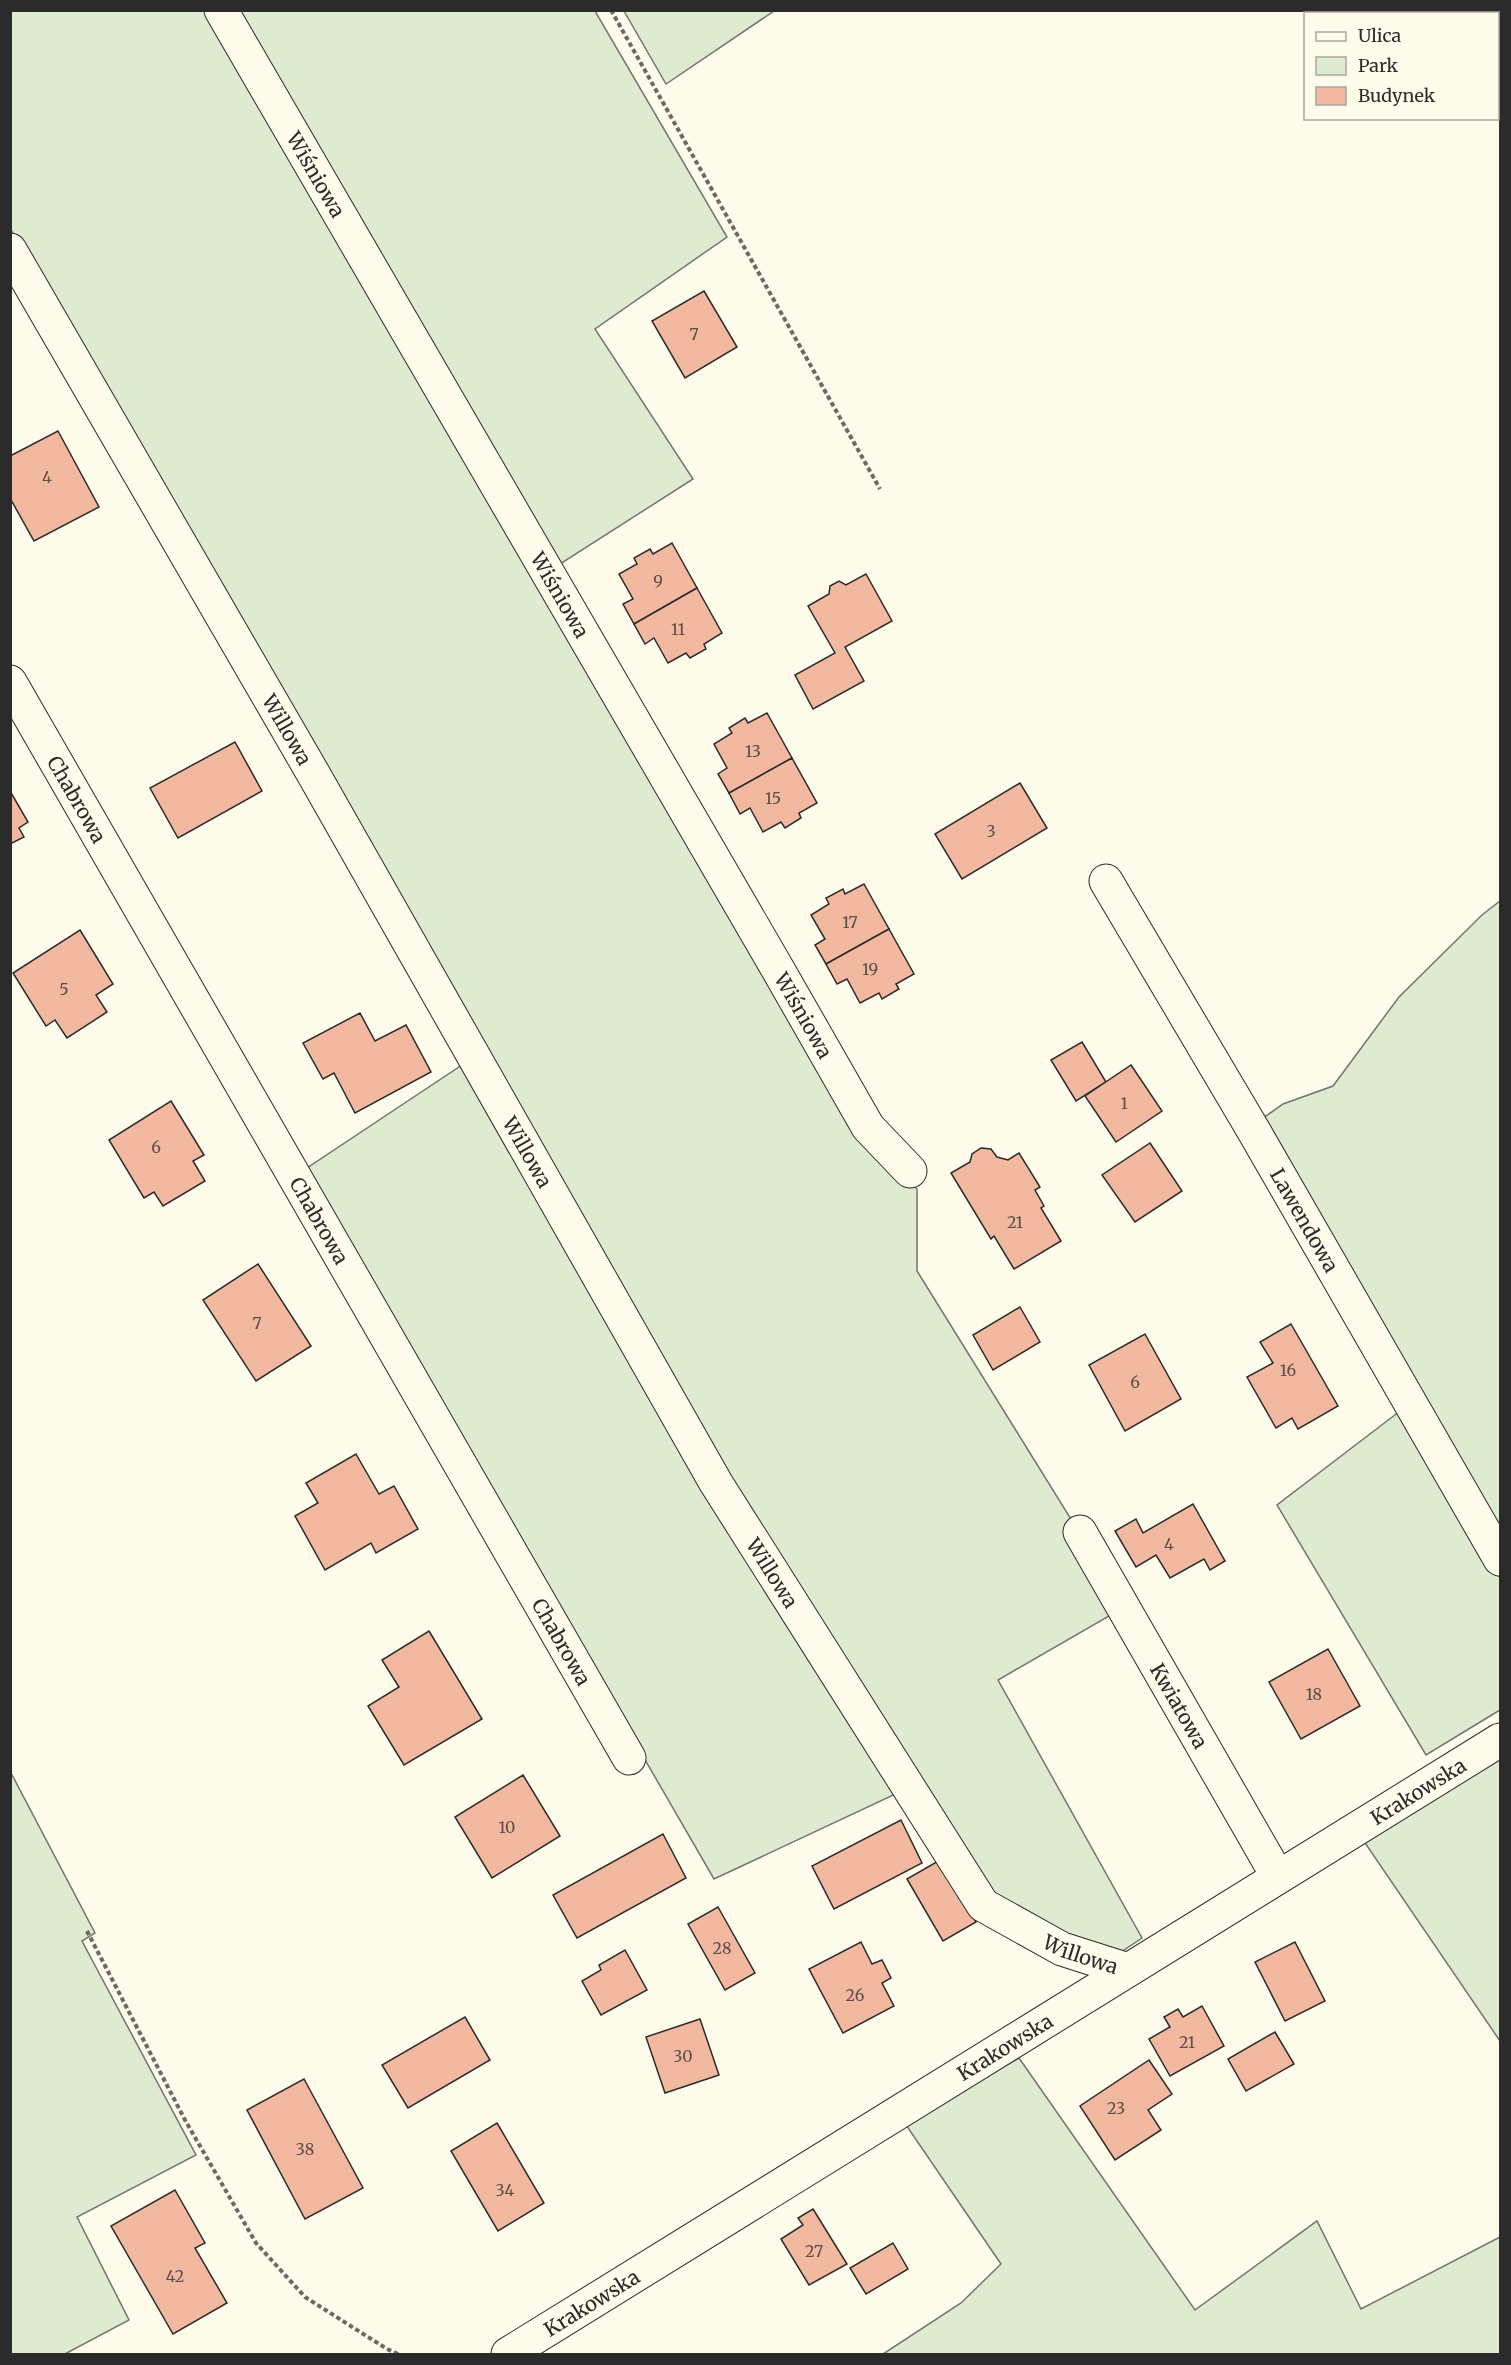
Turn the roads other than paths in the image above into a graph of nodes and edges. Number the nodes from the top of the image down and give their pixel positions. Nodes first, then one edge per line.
1 (221, 10) edge
2 (10, 250) edge
3 (10, 682) edge
4 (1106, 881) dead end
5 (910, 1171) dead end
6 (1080, 1532) dead end
7 (1500, 1559) edge
8 (1500, 1740) edge
9 (628, 1758) dead end
10 (1278, 1877) junction
11 (1128, 1970) junction
12 (508, 2355) edge

1 - 5 street, Wiśniowa
2 - 11 street, Willowa
3 - 9 street, Chabrowa
4 - 7 street, Lawendowa
6 - 10 street, Kwiatowa
8 - 10 street, Krakowska
10 - 11 street, Krakowska
11 - 12 street, Krakowska

